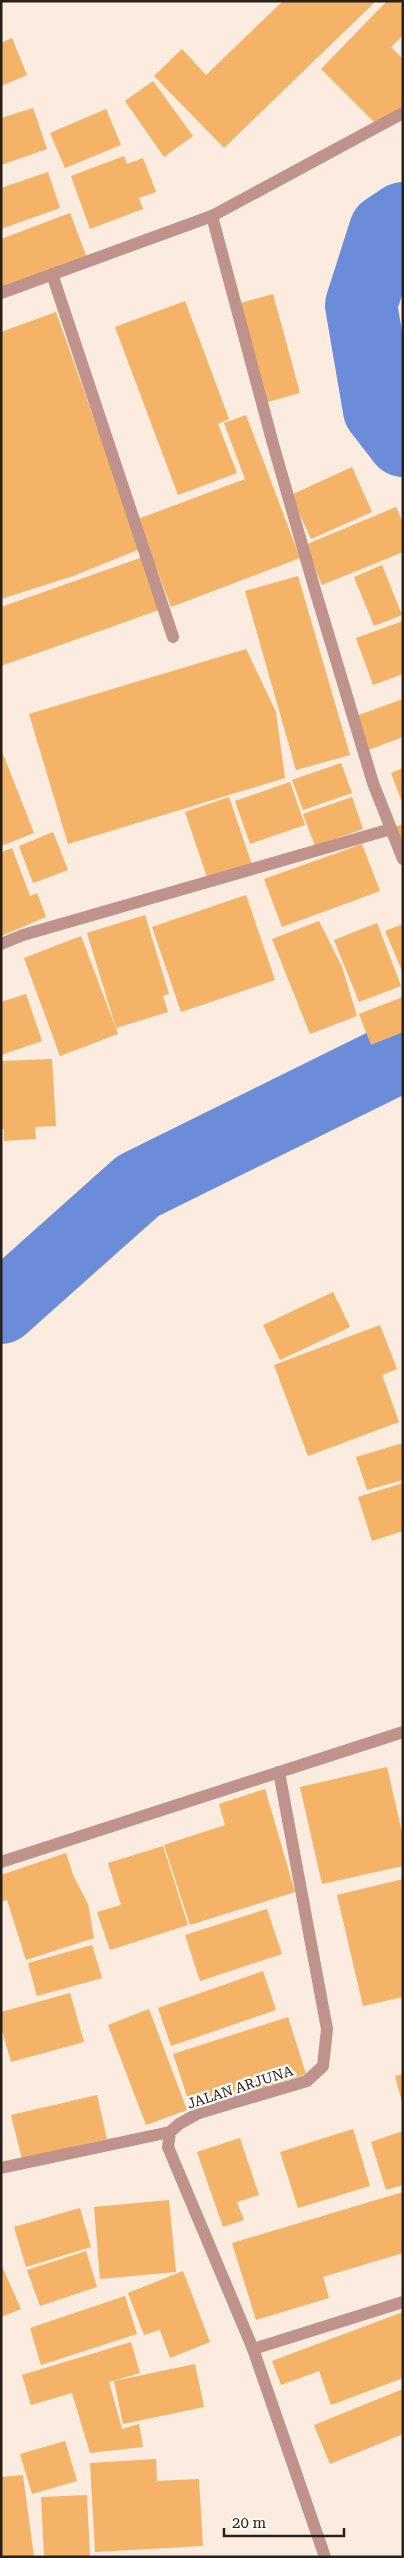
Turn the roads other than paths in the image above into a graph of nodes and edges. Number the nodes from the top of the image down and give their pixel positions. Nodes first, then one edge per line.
1 (403, 113) edge
2 (212, 216) junction
3 (52, 274) junction
4 (1, 293) edge
5 (174, 637) dead end
6 (391, 829) junction
7 (403, 859) edge
8 (1, 944) edge
9 (403, 1732) edge
10 (279, 1772) junction
11 (1, 1862) edge
12 (170, 2132) junction
13 (1, 2168) edge
14 (403, 2302) edge
15 (253, 2349) junction
16 (326, 2557) edge

1 - 2 street
2 - 3 street
2 - 6 street
3 - 4 street
3 - 5 street
6 - 7 street
6 - 8 street
9 - 10 street
10 - 11 street
10 - 12 street, JALAN ARJUNA
12 - 13 street
12 - 15 street
14 - 15 street
15 - 16 street

